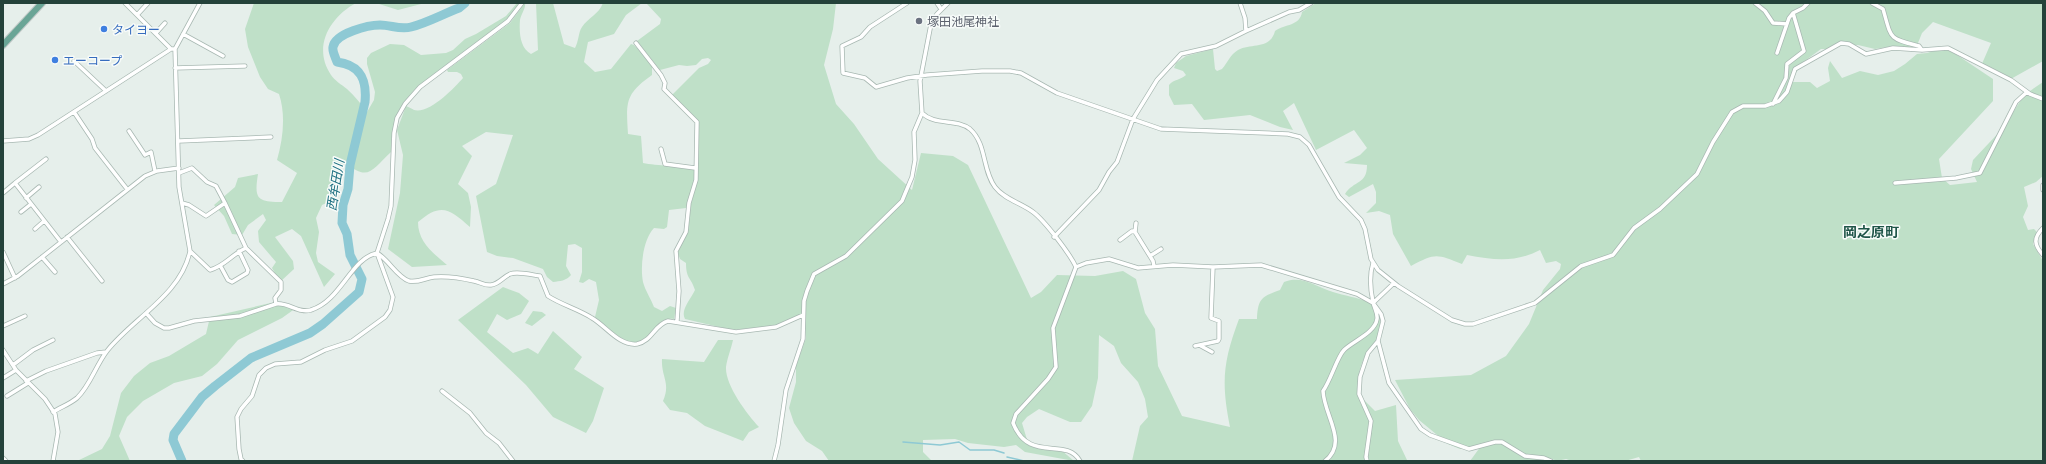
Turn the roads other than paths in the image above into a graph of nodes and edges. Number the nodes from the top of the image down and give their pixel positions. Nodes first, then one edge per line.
1 (42, 3) edge
2 (125, 3) edge
3 (148, 3) edge
4 (200, 3) edge
5 (522, 3) edge
6 (907, 3) edge
7 (936, 3) edge
8 (948, 3) edge
9 (1240, 3) edge
10 (1311, 3) edge
11 (1755, 3) edge
12 (1808, 3) edge
13 (1872, 3) edge
14 (941, 9) junction
15 (1793, 13) junction
16 (137, 14) junction
17 (165, 23) dead end
18 (1787, 24) junction
19 (1246, 30) junction
20 (156, 32) junction
21 (183, 34) junction
22 (636, 43) dead end
23 (3, 45) edge
24 (173, 49) junction
25 (1922, 50) junction
26 (1777, 53) dead end
27 (223, 56) dead end
28 (74, 61) dead end
29 (245, 66) dead end
30 (175, 68) junction
31 (922, 76) junction
32 (106, 91) junction
33 (2027, 92) junction
34 (2043, 99) edge
35 (1773, 104) junction
36 (74, 112) junction
37 (922, 113) junction
38 (1134, 119) junction
39 (129, 131) dead end
40 (271, 136) dead end
41 (3, 140) edge
42 (178, 141) junction
43 (661, 149) dead end
44 (46, 158) dead end
45 (695, 168) junction
46 (179, 170) junction
47 (155, 171) junction
48 (1895, 183) dead end
49 (14, 184) junction
50 (2043, 185) edge
51 (39, 187) dead end
52 (127, 189) junction
53 (2043, 190) edge
54 (3, 193) edge
55 (26, 198) junction
56 (182, 203) junction
57 (225, 203) junction
58 (31, 204) junction
59 (21, 212) dead end
60 (44, 221) junction
61 (1136, 223) dead end
62 (35, 228) dead end
63 (2043, 228) edge
64 (1135, 232) junction
65 (67, 237) junction
66 (1054, 237) junction
67 (1120, 240) dead end
68 (61, 242) junction
69 (246, 248) junction
70 (1161, 249) dead end
71 (190, 251) junction
72 (239, 251) junction
73 (3, 252) edge
74 (377, 253) junction
75 (2043, 255) edge
76 (1150, 256) junction
77 (42, 257) junction
78 (1373, 262) junction
79 (1154, 266) junction
80 (221, 267) junction
81 (1076, 267) junction
82 (1213, 267) junction
83 (55, 272) dead end
84 (15, 278) junction
85 (102, 281) dead end
86 (1394, 283) junction
87 (3, 284) edge
88 (1373, 303) junction
89 (276, 304) junction
90 (146, 313) junction
91 (803, 315) junction
92 (25, 316) dead end
93 (677, 321) junction
94 (3, 326) edge
95 (53, 340) dead end
96 (1378, 341) junction
97 (1200, 345) junction
98 (1195, 346) dead end
99 (3, 350) edge
100 (106, 352) junction
101 (1212, 352) dead end
102 (13, 365) junction
103 (16, 370) junction
104 (3, 378) edge
105 (27, 382) junction
106 (442, 391) dead end
107 (7, 396) dead end
108 (53, 412) junction
109 (3, 458) edge
110 (6, 461) edge
111 (54, 461) edge
112 (243, 461) edge
113 (513, 461) edge
114 (774, 461) edge
115 (1080, 461) edge
116 (1324, 461) edge
117 (1367, 461) edge
118 (1551, 461) edge

1 - 23 main road
2 - 16 street
3 - 16 street
4 - 21 street
5 - 74 street
6 - 31 street
7 - 14 street
8 - 14 street
9 - 19 street
10 - 19 street
11 - 18 street
12 - 15 street
13 - 25 street
14 - 31 street
15 - 18 street
15 - 35 street
16 - 20 street
17 - 20 street
18 - 26 street
19 - 38 street
20 - 24 street
21 - 24 street
21 - 27 street
22 - 45 street
24 - 30 street
24 - 32 street
25 - 33 street
25 - 35 street
28 - 32 street
29 - 30 street
30 - 42 street
31 - 37 street
31 - 38 street
32 - 36 street
33 - 34 street
33 - 48 street
35 - 86 street
36 - 41 street
36 - 52 street
37 - 66 street
37 - 91 street
38 - 66 street
38 - 78 street
39 - 47 street
40 - 42 street
42 - 46 street
43 - 45 street
44 - 49 street
45 - 93 street
46 - 47 street
46 - 56 street
46 - 57 street
47 - 52 street
49 - 54 street
49 - 55 street
50 - 53 street
51 - 55 street
52 - 65 street
55 - 58 street
56 - 57 street
56 - 71 street
57 - 69 street
58 - 59 street
58 - 60 street
60 - 62 street
60 - 68 street
61 - 64 street
63 - 75 street
64 - 67 street
64 - 76 street
65 - 68 street
65 - 85 street
66 - 81 street
68 - 77 street
69 - 72 street
69 - 89 street
70 - 76 street
71 - 80 street
71 - 90 street
72 - 80 street
72 - 80 street
73 - 84 street
74 - 89 street
74 - 93 street
74 - 112 street
76 - 79 street
77 - 83 street
77 - 84 street
78 - 86 street
78 - 88 street
79 - 81 street
79 - 82 street
81 - 115 street
82 - 88 street
82 - 97 street
84 - 87 street
86 - 88 street
88 - 96 street
88 - 116 street
89 - 90 street
90 - 100 street
91 - 93 street
91 - 114 street
92 - 94 street
95 - 102 street
96 - 117 street
96 - 118 street
97 - 98 street
97 - 101 street
99 - 102 street
100 - 105 street
100 - 108 street
102 - 103 street
103 - 104 street
103 - 105 street
105 - 107 street
105 - 108 street
106 - 113 street
108 - 111 street
109 - 110 street

